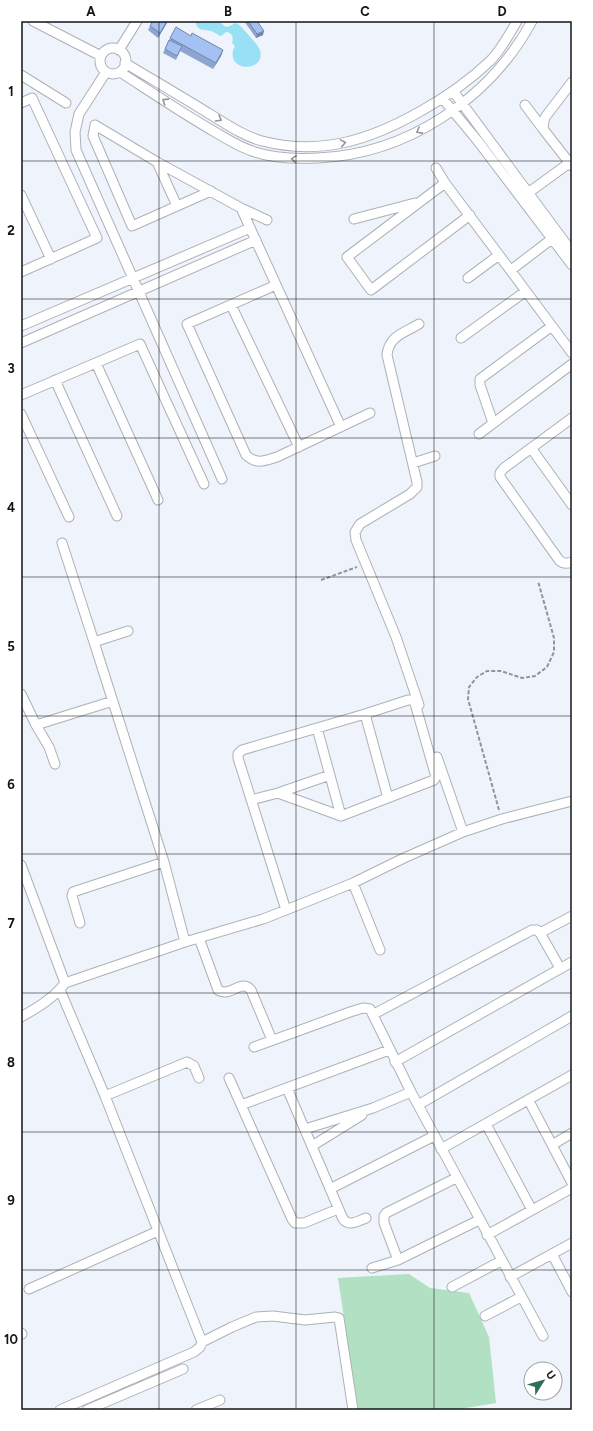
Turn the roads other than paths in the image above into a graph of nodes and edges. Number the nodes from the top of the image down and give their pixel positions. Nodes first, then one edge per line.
1 (33, 21) edge
2 (136, 21) edge
3 (516, 21) edge
4 (532, 21) edge
5 (119, 50) junction
6 (101, 56) junction
7 (126, 63) junction
8 (106, 72) junction
9 (120, 72) junction
10 (21, 75) edge
11 (572, 82) edge
12 (44, 89) junction
13 (454, 91) junction
14 (443, 98) junction
15 (187, 100) junction
16 (21, 103) edge
17 (66, 103) dead end
18 (462, 103) junction
19 (36, 105) junction
20 (525, 105) dead end
21 (179, 110) junction
22 (453, 110) junction
23 (543, 129) junction
24 (481, 137) junction
25 (157, 162) junction
26 (571, 163) edge
27 (436, 168) dead end
28 (445, 183) junction
29 (211, 192) junction
30 (528, 193) junction
31 (21, 195) edge
32 (419, 202) junction
33 (177, 206) junction
34 (241, 208) junction
35 (470, 215) junction
36 (354, 219) dead end
37 (267, 220) dead end
38 (250, 228) junction
39 (555, 236) junction
40 (256, 240) junction
41 (572, 252) edge
42 (499, 255) junction
43 (50, 259) junction
44 (572, 265) edge
45 (510, 270) junction
46 (21, 272) edge
47 (133, 278) junction
48 (468, 278) dead end
49 (276, 285) junction
50 (526, 290) junction
51 (139, 291) junction
52 (231, 304) junction
53 (419, 324) dead end
54 (21, 326) edge
55 (552, 326) junction
56 (461, 338) dead end
57 (21, 342) edge
58 (572, 353) edge
59 (96, 363) junction
60 (572, 364) edge
61 (55, 380) junction
62 (21, 395) edge
63 (370, 413) dead end
64 (21, 414) edge
65 (569, 420) edge
66 (493, 423) junction
67 (341, 427) junction
68 (572, 430) edge
69 (479, 434) dead end
70 (299, 447) junction
71 (530, 448) junction
72 (435, 456) dead end
73 (413, 463) junction
74 (222, 479) dead end
75 (204, 484) dead end
76 (158, 500) dead end
77 (572, 505) edge
78 (117, 516) dead end
79 (70, 517) dead end
80 (62, 543) dead end
81 (572, 562) edge
82 (128, 631) dead end
83 (94, 642) junction
84 (21, 694) edge
85 (416, 700) junction
86 (113, 701) junction
87 (365, 714) junction
88 (36, 725) junction
89 (317, 728) junction
90 (55, 764) dead end
91 (330, 774) junction
92 (278, 793) junction
93 (388, 798) junction
94 (251, 800) junction
95 (572, 801) edge
96 (342, 816) junction
97 (463, 832) junction
98 (164, 862) junction
99 (21, 865) edge
100 (353, 882) junction
101 (286, 910) junction
102 (572, 916) edge
103 (80, 923) dead end
104 (540, 933) junction
105 (199, 938) junction
106 (185, 942) junction
107 (380, 950) dead end
108 (571, 963) edge
109 (560, 968) junction
110 (62, 987) junction
111 (374, 1014) junction
112 (572, 1016) edge
113 (21, 1017) edge
114 (272, 1040) junction
115 (254, 1047) dead end
116 (389, 1050) junction
117 (395, 1062) junction
118 (572, 1076) edge
119 (199, 1078) dead end
120 (228, 1078) dead end
121 (287, 1088) junction
122 (411, 1092) junction
123 (105, 1096) junction
124 (529, 1101) junction
125 (241, 1105) junction
126 (418, 1105) junction
127 (373, 1108) junction
128 (486, 1124) junction
129 (305, 1129) junction
130 (572, 1133) edge
131 (434, 1136) junction
132 (552, 1145) junction
133 (312, 1146) junction
134 (441, 1149) junction
135 (456, 1178) junction
136 (572, 1183) edge
137 (572, 1188) edge
138 (330, 1189) junction
139 (338, 1209) junction
140 (532, 1210) junction
141 (366, 1218) dead end
142 (479, 1220) junction
143 (158, 1231) junction
144 (487, 1235) junction
145 (572, 1243) edge
146 (552, 1254) junction
147 (398, 1260) junction
148 (501, 1261) junction
149 (372, 1268) dead end
150 (510, 1277) junction
151 (452, 1287) dead end
152 (29, 1289) dead end
153 (572, 1292) edge
154 (521, 1297) junction
155 (485, 1316) dead end
156 (543, 1336) dead end
157 (202, 1342) junction
158 (183, 1369) dead end
159 (220, 1400) dead end
160 (77, 1407) edge
161 (60, 1410) edge
162 (87, 1410) edge
163 (196, 1410) edge
164 (353, 1410) edge

1 - 6 street
2 - 5 street
3 - 13 street
4 - 18 street
5 - 6 street
5 - 7 street
6 - 8 street
7 - 9 street
7 - 15 street
8 - 9 street
8 - 47 street
21 -> 9 street
10 - 12 street
11 - 23 street
12 - 17 street
12 - 19 street
13 - 14 street
13 - 18 street
15 -> 14 street
14 - 22 street
15 - 21 street
16 - 19 street
18 - 22 street
18 - 24 street
19 - 43 street
20 - 23 street
22 -> 21 street
22 - 24 street
23 - 26 street
24 - 30 street
24 - 39 street
25 - 29 street
25 - 33 street
25 - 33 street
26 - 30 street
27 - 28 street
28 - 32 street
28 - 35 street
29 - 33 street
29 - 34 street
30 - 39 street
31 - 43 street
32 - 35 street
32 - 36 street
34 - 37 street
34 - 38 street
35 - 42 street
38 - 40 street
38 - 47 street
39 - 41 street
39 - 44 street
39 - 45 street
40 - 49 street
40 - 51 street
42 - 45 street
42 - 48 street
43 - 46 street
45 - 50 street
47 - 51 street
47 - 54 street
49 - 52 street
49 - 67 street
50 - 55 street
50 - 56 street
51 - 57 street
51 - 74 street
52 - 70 street
52 - 70 street
53 - 73 street
55 - 58 street
55 - 66 street
59 - 61 street
59 - 75 street
59 - 76 street
60 - 66 street
61 - 62 street
61 - 78 street
63 - 67 street
64 - 79 street
65 - 68 street
65 - 71 street
66 - 69 street
67 - 70 street
71 - 77 street
71 - 81 street
72 - 73 street
73 - 85 street
80 - 83 street
82 - 83 street
83 - 86 street
84 - 88 street
85 - 87 street
85 - 93 street
85 - 97 street
86 - 88 street
86 - 98 street
87 - 89 street
87 - 93 street
88 - 90 street
89 - 91 street
89 - 94 street
91 - 92 street
91 - 96 street
92 - 94 street
92 - 96 street
93 - 96 street
94 - 101 street
95 - 97 street
97 - 100 street
98 - 103 street
98 - 106 street
99 - 110 street
100 - 101 street
100 - 107 street
101 - 105 street
102 - 104 street
104 - 109 street
104 - 111 street
105 - 106 street
105 - 114 street
106 - 110 street
108 - 109 street
109 - 117 street
110 - 113 street
110 - 123 street
111 - 114 street
111 - 116 street
112 - 126 street
114 - 115 street
116 - 117 street
116 - 121 street
117 - 122 street
118 - 124 street
119 - 123 street
120 - 125 street
121 - 125 street
121 - 129 street
122 - 126 street
122 - 127 street
123 - 143 street
124 - 128 street
124 - 132 street
125 - 139 street
126 - 131 street
127 - 129 street
127 - 133 street
128 - 134 street
128 - 140 street
129 - 133 street
130 - 132 street
131 - 134 street
131 - 138 street
132 - 136 street
133 - 138 street
134 - 135 street
135 - 142 street
135 - 147 street
137 - 140 street
138 - 139 street
139 - 141 street
140 - 144 street
142 - 144 street
142 - 147 street
143 - 152 street
143 - 157 street
144 - 148 street
145 - 146 street
146 - 150 street
146 - 153 street
147 - 149 street
148 - 150 street
148 - 151 street
150 - 154 street
154 - 155 street
154 - 156 street
157 - 160 street
157 - 164 street
158 - 162 street
159 - 163 street
160 - 161 street

